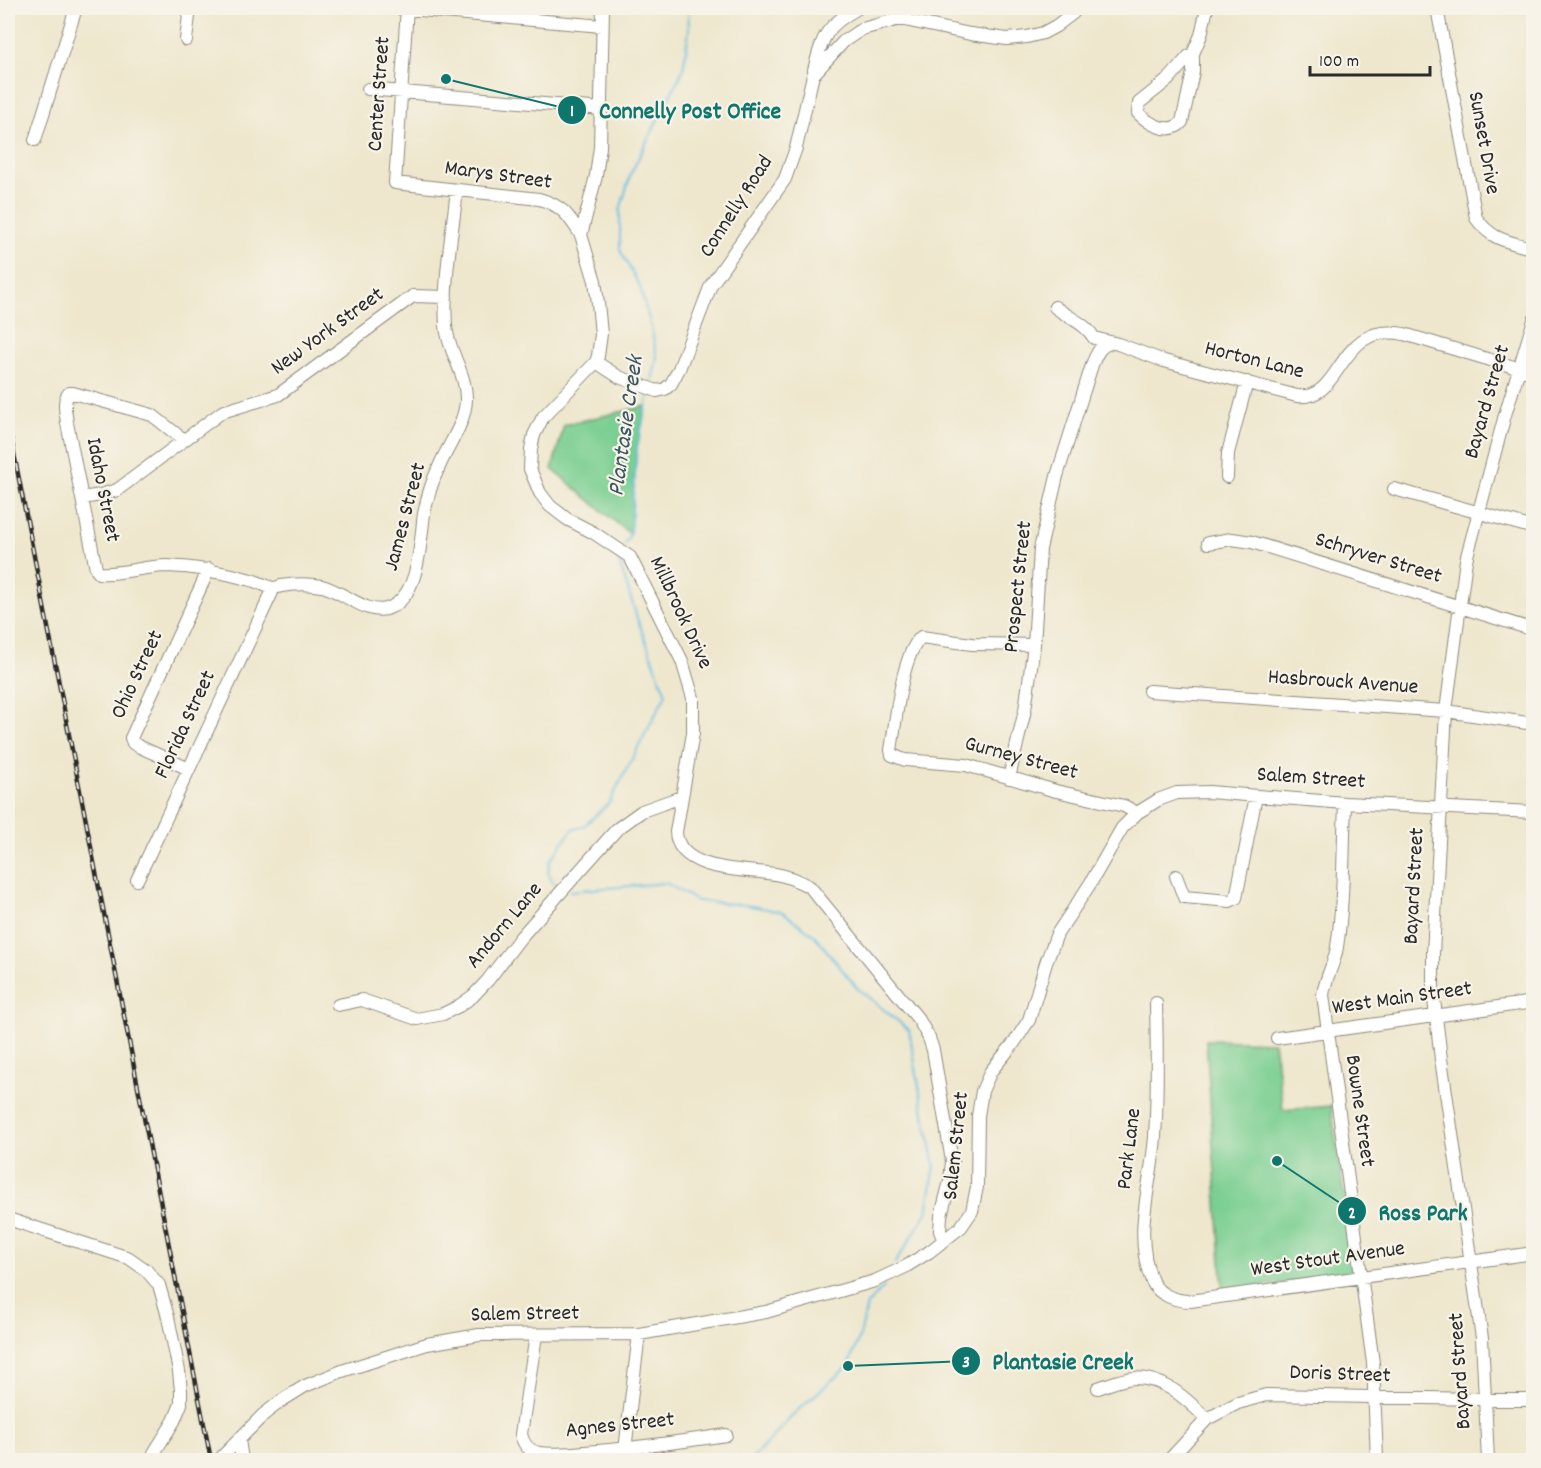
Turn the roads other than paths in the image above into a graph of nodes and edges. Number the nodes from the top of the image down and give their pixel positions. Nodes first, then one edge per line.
1 (76, 8) edge
2 (190, 8) edge
3 (397, 8) edge
4 (407, 8) edge
5 (603, 8) edge
6 (858, 8) edge
7 (1076, 8) edge
8 (1207, 8) edge
9 (1437, 8) edge
10 (602, 26) junction
11 (186, 40) dead end
12 (1192, 56) junction
13 (813, 75) junction
14 (368, 89) dead end
15 (402, 92) junction
16 (602, 109) junction
17 (35, 140) dead end
18 (395, 183) joint
19 (457, 190) junction
20 (580, 236) junction
21 (1533, 249) edge
22 (446, 297) junction
23 (1055, 307) dead end
24 (1533, 320) edge
25 (1112, 342) junction
26 (596, 362) junction
27 (1519, 369) junction
28 (1533, 373) edge
29 (1247, 382) junction
30 (184, 440) junction
31 (1227, 477) dead end
32 (1394, 489) dead end
33 (82, 498) junction
34 (1478, 513) junction
35 (1533, 528) edge
36 (1208, 543) dead end
37 (209, 569) junction
38 (116, 573) joint
39 (274, 588) junction
40 (1460, 607) junction
41 (1533, 630) edge
42 (1035, 645) junction
43 (1149, 691) dead end
44 (1446, 711) junction
45 (1533, 724) edge
46 (189, 769) junction
47 (1009, 778) junction
48 (1256, 796) junction
49 (681, 797) junction
50 (1345, 804) junction
51 (1440, 809) junction
52 (1533, 812) edge
53 (1137, 813) junction
54 (1176, 876) dead end
55 (137, 880) dead end
56 (1533, 1002) edge
57 (1156, 1003) dead end
58 (338, 1005) dead end
59 (1436, 1015) junction
60 (1327, 1031) junction
61 (1277, 1038) dead end
62 (8, 1219) edge
63 (944, 1241) junction
64 (1533, 1253) edge
65 (1471, 1262) junction
66 (1360, 1277) junction
67 (1165, 1294) joint
68 (639, 1334) junction
69 (536, 1335) junction
70 (1098, 1388) dead end
71 (1374, 1397) junction
72 (1485, 1400) junction
73 (1533, 1400) edge
74 (1207, 1419) junction
75 (726, 1435) dead end
76 (239, 1440) junction
77 (625, 1450) junction
78 (153, 1461) edge
79 (219, 1461) edge
80 (242, 1461) edge
81 (1169, 1461) edge
82 (1377, 1461) edge
83 (1488, 1461) edge

1 - 17 street
2 - 11 street
3 - 4 street
4 - 10 street
4 - 15 street, Center Street
5 - 10 street
6 - 13 street
7 - 13 street, Connelly Road
8 - 12 street
9 - 21 street, Sunset Drive
10 - 16 street
12 - 12 street
13 - 26 street, Connelly Road
14 - 15 street
15 - 16 street
15 - 18 street, Center Street
16 - 20 street
18 - 19 street, Marys Street
19 - 20 street, Marys Street
19 - 22 street, James Street
20 - 26 street, Marys Street
22 - 30 street, New York Street
22 - 39 street, James Street
23 - 25 street, Horton Lane
24 - 27 street, Bayard Street
25 - 29 street, Horton Lane
25 - 42 street, Prospect Street
26 - 49 street, Millbrook Drive
27 - 28 street, Horton Lane
27 - 29 street, Horton Lane
27 - 34 street, Bayard Street
29 - 31 street
30 - 33 street, New York Street
30 - 33 street, Idaho Street
32 - 34 street
33 - 38 street, Idaho Street
34 - 35 street
34 - 40 street, Bayard Street
36 - 40 street, Schryver Street
37 - 38 street, James Street
37 - 39 street, James Street
37 - 46 street, Ohio Street
39 - 46 street, Florida Street
40 - 41 street, Schryver Street
40 - 44 street, Bayard Street
42 - 47 street, Prospect Street
42 - 47 street, Gurney Street
43 - 44 street, Hasbrouck Avenue
44 - 45 street, Hasbrouck Avenue
44 - 51 street, Bayard Street
46 - 55 street, Florida Street
47 - 53 street, Gurney Street
48 - 50 street, Salem Street
48 - 53 street, Salem Street
48 - 54 street
49 - 58 street, Andorn Lane
49 - 63 street, Millbrook Drive
50 - 51 street, Salem Street
50 - 60 street, Bowne Street
51 - 52 street, Salem Street
51 - 59 street, Bayard Street
53 - 63 street, Salem Street
56 - 59 street, West Main Street
57 - 67 street, Park Lane
59 - 60 street, West Main Street
59 - 65 street, Bayard Street
60 - 61 street, West Main Street
60 - 66 street, Bowne Street
62 - 78 street
63 - 68 street, Salem Street
64 - 65 street, West Stout Avenue
65 - 66 street, West Stout Avenue
65 - 72 street, Bayard Street
66 - 67 street, West Stout Avenue
66 - 71 street, Bowne Street
68 - 69 street, Salem Street
68 - 77 street
69 - 76 street, Salem Street
69 - 77 street, Agnes Street
70 - 74 street
71 - 72 street, Doris Street
71 - 74 street, Doris Street
71 - 82 street, Bowne Street
72 - 73 street, Doris Street
72 - 83 street, Bayard Street
74 - 81 street, Doris Street
75 - 77 street, Agnes Street
76 - 79 street, Salem Street
76 - 80 street

